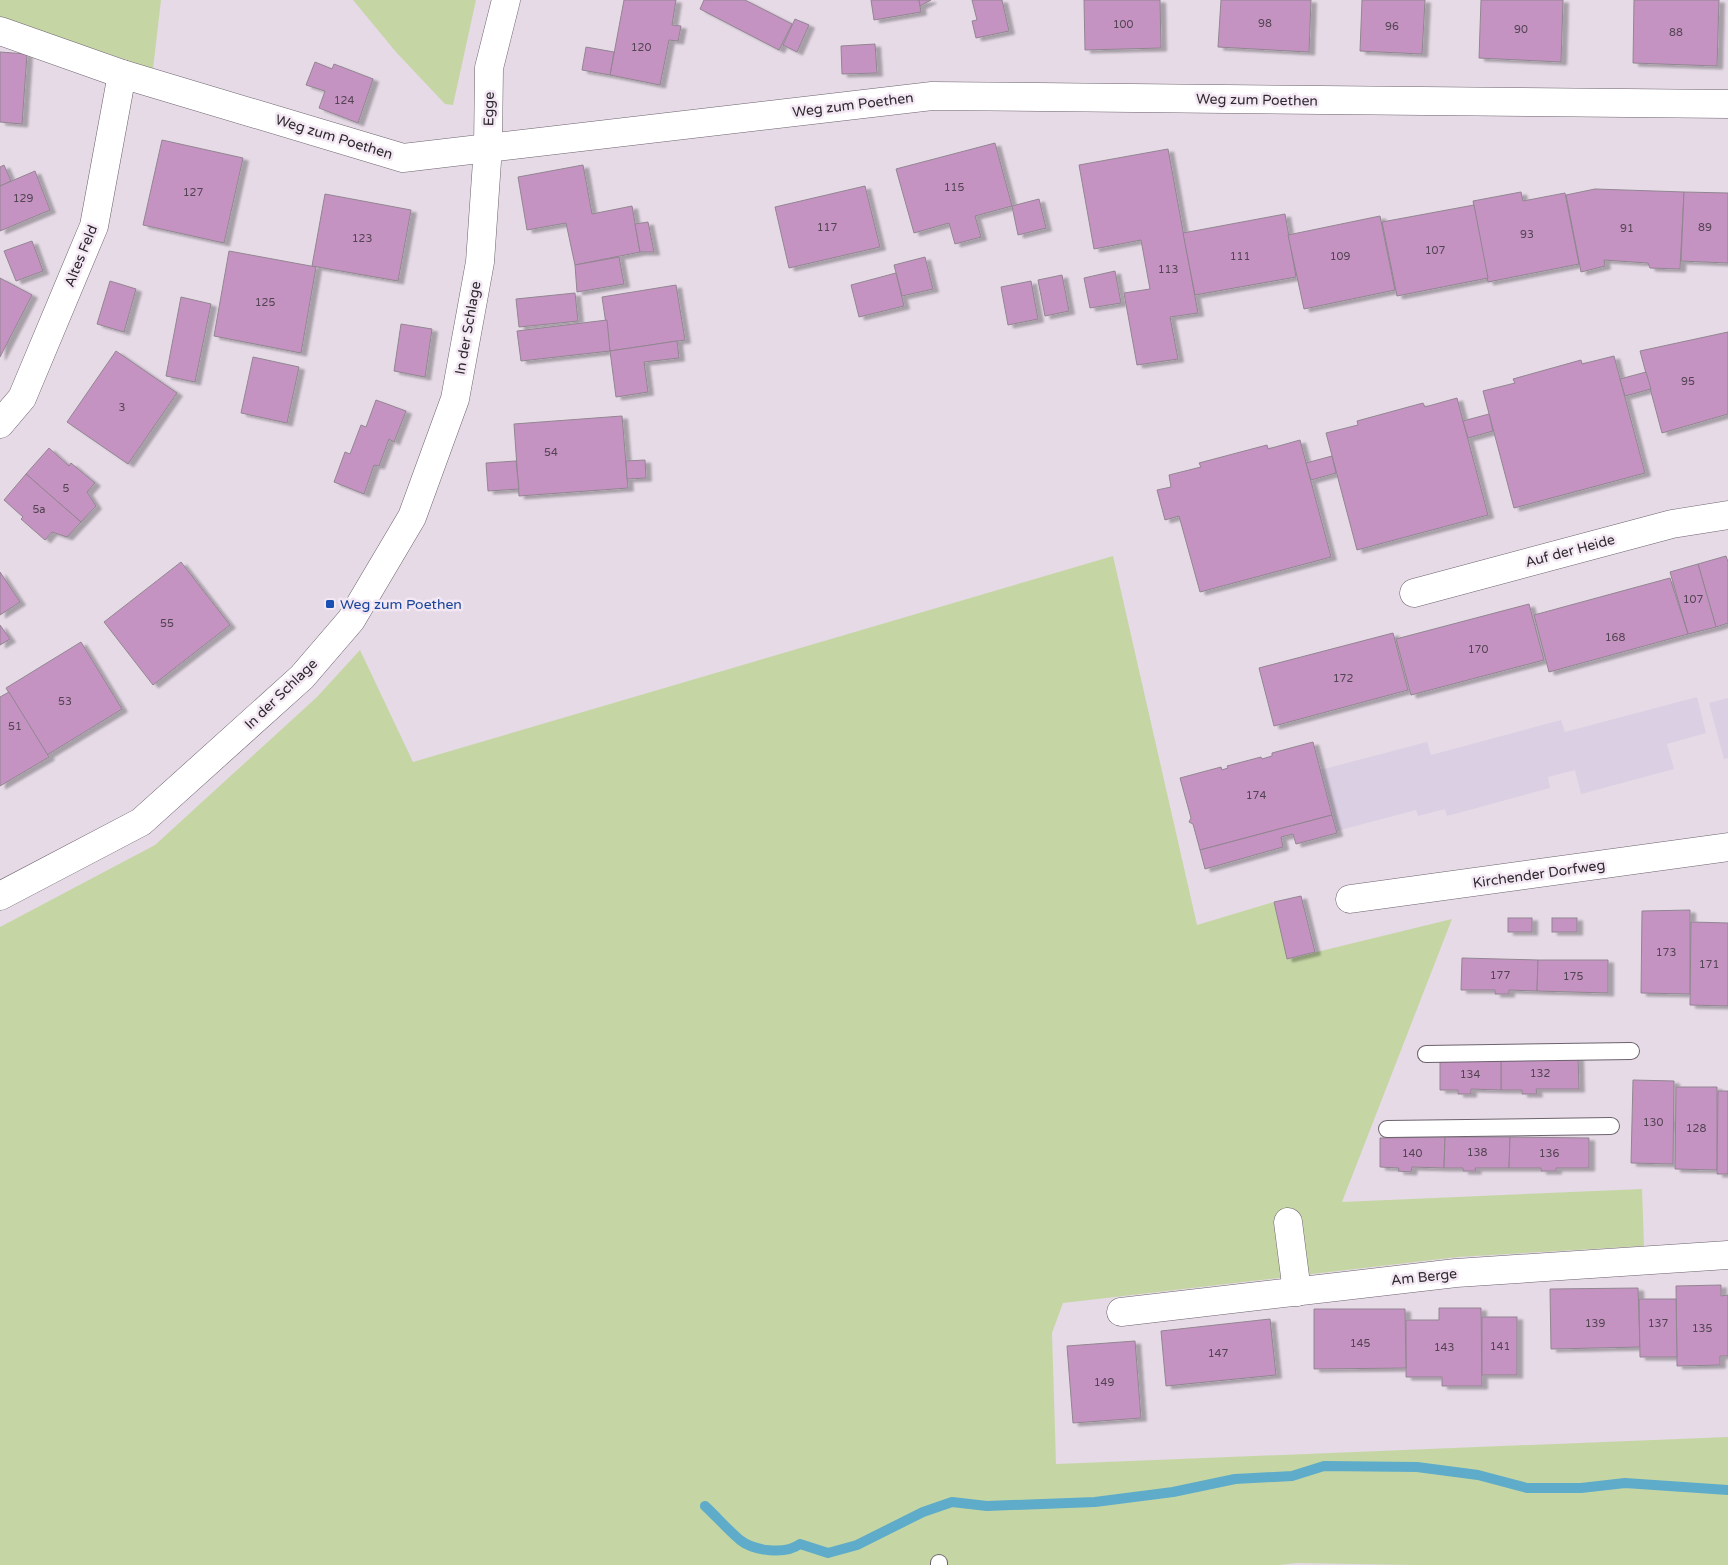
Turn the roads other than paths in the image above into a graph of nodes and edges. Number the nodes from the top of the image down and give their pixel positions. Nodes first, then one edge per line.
1 (506, 0) edge
2 (0, 31) edge
3 (122, 74) junction
4 (1728, 104) edge
5 (488, 147) junction
6 (482, 220) joint
7 (0, 424) edge
8 (1728, 515) edge
9 (1414, 593) dead end
10 (1728, 847) edge
11 (0, 896) edge
12 (1350, 899) dead end
13 (1631, 1051) dead end
14 (1426, 1054) dead end
15 (1611, 1126) dead end
16 (1388, 1129) dead end
17 (1288, 1222) dead end
18 (1728, 1256) edge
19 (1297, 1292) junction
20 (1121, 1312) dead end

1 - 5 street, Egge
2 - 3 street, Weg zum Poethen
3 - 5 street, Weg zum Poethen
3 - 7 street, Altes Feld
4 - 5 street, Weg zum Poethen
5 - 6 street, Egge
6 - 11 street, In der Schlage
8 - 9 street, Auf der Heide
10 - 12 street, Kirchender Dorfweg
13 - 14 lane
15 - 16 lane
17 - 19 street
18 - 19 street, Am Berge
19 - 20 street, Am Berge

